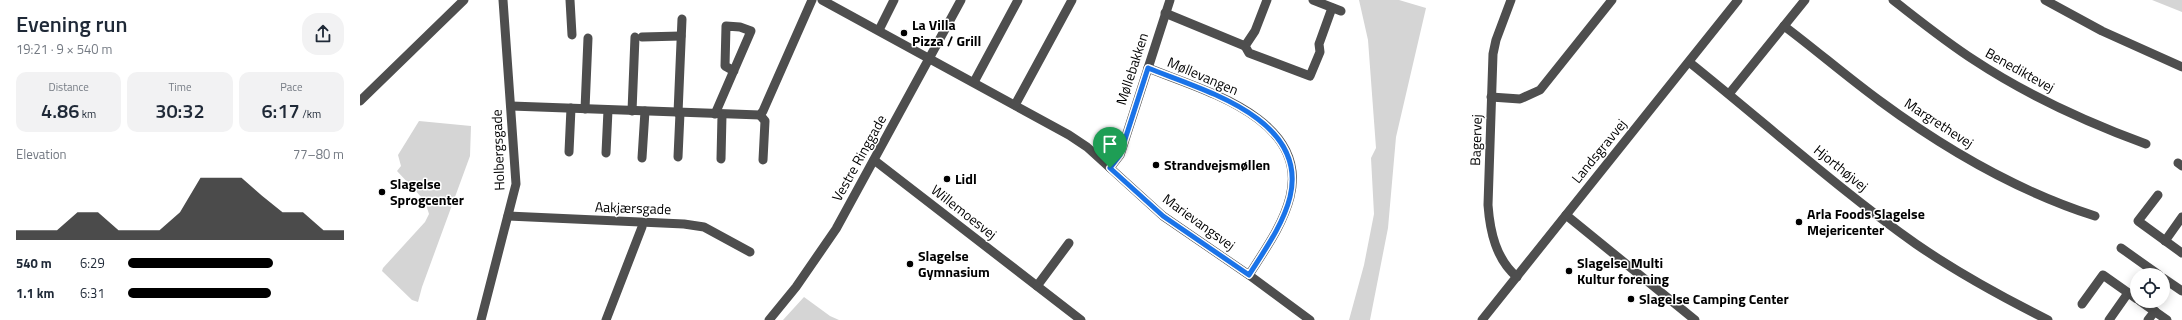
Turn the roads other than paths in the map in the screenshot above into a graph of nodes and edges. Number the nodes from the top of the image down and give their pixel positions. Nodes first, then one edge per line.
1 (464, 0) edge
2 (503, 0) edge
3 (570, 0) edge
4 (812, 0) edge
5 (822, 0) edge
6 (894, 0) edge
7 (961, 0) edge
8 (1018, 0) edge
9 (1072, 0) edge
10 (1170, 0) edge
11 (1267, 0) edge
12 (1313, 0) edge
13 (1511, 0) edge
14 (1612, 0) edge
15 (1738, 0) edge
16 (1805, 0) edge
17 (1893, 0) edge
18 (2045, 0) edge
19 (1332, 8) junction
20 (1342, 11) dead end
21 (1165, 13) junction
22 (682, 19) dead end
23 (1784, 26) junction
24 (879, 30) junction
25 (572, 35) dead end
26 (681, 36) junction
27 (588, 38) dead end
28 (1245, 46) junction
29 (930, 58) junction
30 (1689, 62) junction
31 (2182, 67) edge
32 (1148, 68) junction
33 (734, 71) junction
34 (974, 82) junction
35 (1729, 94) junction
36 (1491, 98) junction
37 (360, 101) edge
38 (1015, 105) junction
39 (511, 106) junction
40 (571, 108) junction
41 (585, 109) junction
42 (608, 110) junction
43 (632, 111) junction
44 (645, 111) junction
45 (679, 113) junction
46 (762, 113) junction
47 (719, 115) junction
48 (2146, 144) dead end
49 (569, 152) dead end
50 (606, 153) dead end
51 (678, 157) dead end
52 (642, 158) dead end
53 (721, 159) dead end
54 (763, 160) dead end
55 (874, 160) junction
56 (1110, 168) junction
57 (2158, 195) dead end
58 (1566, 215) junction
59 (508, 216) junction
60 (2095, 216) dead end
61 (2182, 217) edge
62 (642, 223) junction
63 (2165, 241) junction
64 (1069, 243) dead end
65 (2121, 248) dead end
66 (750, 252) dead end
67 (2182, 253) edge
68 (2149, 268) edge
69 (1249, 275) junction
70 (1517, 277) junction
71 (2170, 283) edge
72 (1037, 286) junction
73 (2182, 291) edge
74 (2128, 293) joint
75 (2082, 304) dead end
76 (2150, 308) edge
77 (2155, 311) junction
78 (1299, 317) edge
79 (481, 320) edge
80 (606, 320) edge
81 (769, 320) edge
82 (1081, 320) edge
83 (1310, 320) edge
84 (1482, 320) edge
85 (1695, 320) edge
86 (2048, 320) edge
87 (2109, 320) edge
88 (2148, 320) edge
89 (2168, 320) edge

1 - 37 street
2 - 39 street, Holbergsgade
3 - 25 street
4 - 46 street
5 - 24 street, Marievangsvej
6 - 24 street
7 - 29 street, Vestre Ringgade
8 - 34 street
9 - 38 street
10 - 21 street, Møllebakken
11 - 28 street
12 - 19 street
13 - 36 street, Bagervej
14 - 36 street
15 - 30 street, Landsgravvej
16 - 23 street
17 - 48 street, Benediktevej
18 - 31 street
19 - 20 street
19 - 28 street
21 - 28 street
21 - 32 street, Møllebakken
22 - 26 street
23 - 35 street
23 - 60 street, Margrethevej
24 - 29 street, Marievangsvej
26 - 43 street
26 - 45 street
27 - 41 street
29 - 34 street, Marievangsvej
29 - 55 street, Vestre Ringgade
30 - 35 street, Hjorthøjvej
30 - 58 street, Landsgravvej
32 - 56 street, Møllebakken
32 - 69 street, Møllevangen
33 - 33 street
33 - 47 street
34 - 38 street, Marievangsvej
35 - 86 street, Hjorthøjvej
36 - 70 street, Bagervej
38 - 56 street, Marievangsvej
39 - 40 street
39 - 59 street, Holbergsgade
40 - 41 street
40 - 49 street
41 - 42 street
42 - 43 street
42 - 50 street
43 - 44 street
44 - 45 street
44 - 52 street
45 - 47 street
45 - 51 street
46 - 47 street
46 - 54 street
47 - 53 street
55 - 72 street, Willemoesvej
55 - 81 street, Vestre Ringgade
56 - 69 street, Marievangsvej
57 - 63 street
58 - 70 street, Landsgravvej
58 - 85 street
59 - 62 street, Aakjærsgade
59 - 79 street, Holbergsgade
61 - 63 street
62 - 66 street, Aakjærsgade
62 - 80 street
63 - 67 street
64 - 72 street
65 - 68 street
69 - 78 street, Marievangsvej
70 - 84 street, Landsgravvej
71 - 73 street
72 - 82 street, Willemoesvej
74 - 75 street
74 - 87 street
76 - 77 street
77 - 88 street
77 - 89 street
78 - 83 street, Marievangsvej

